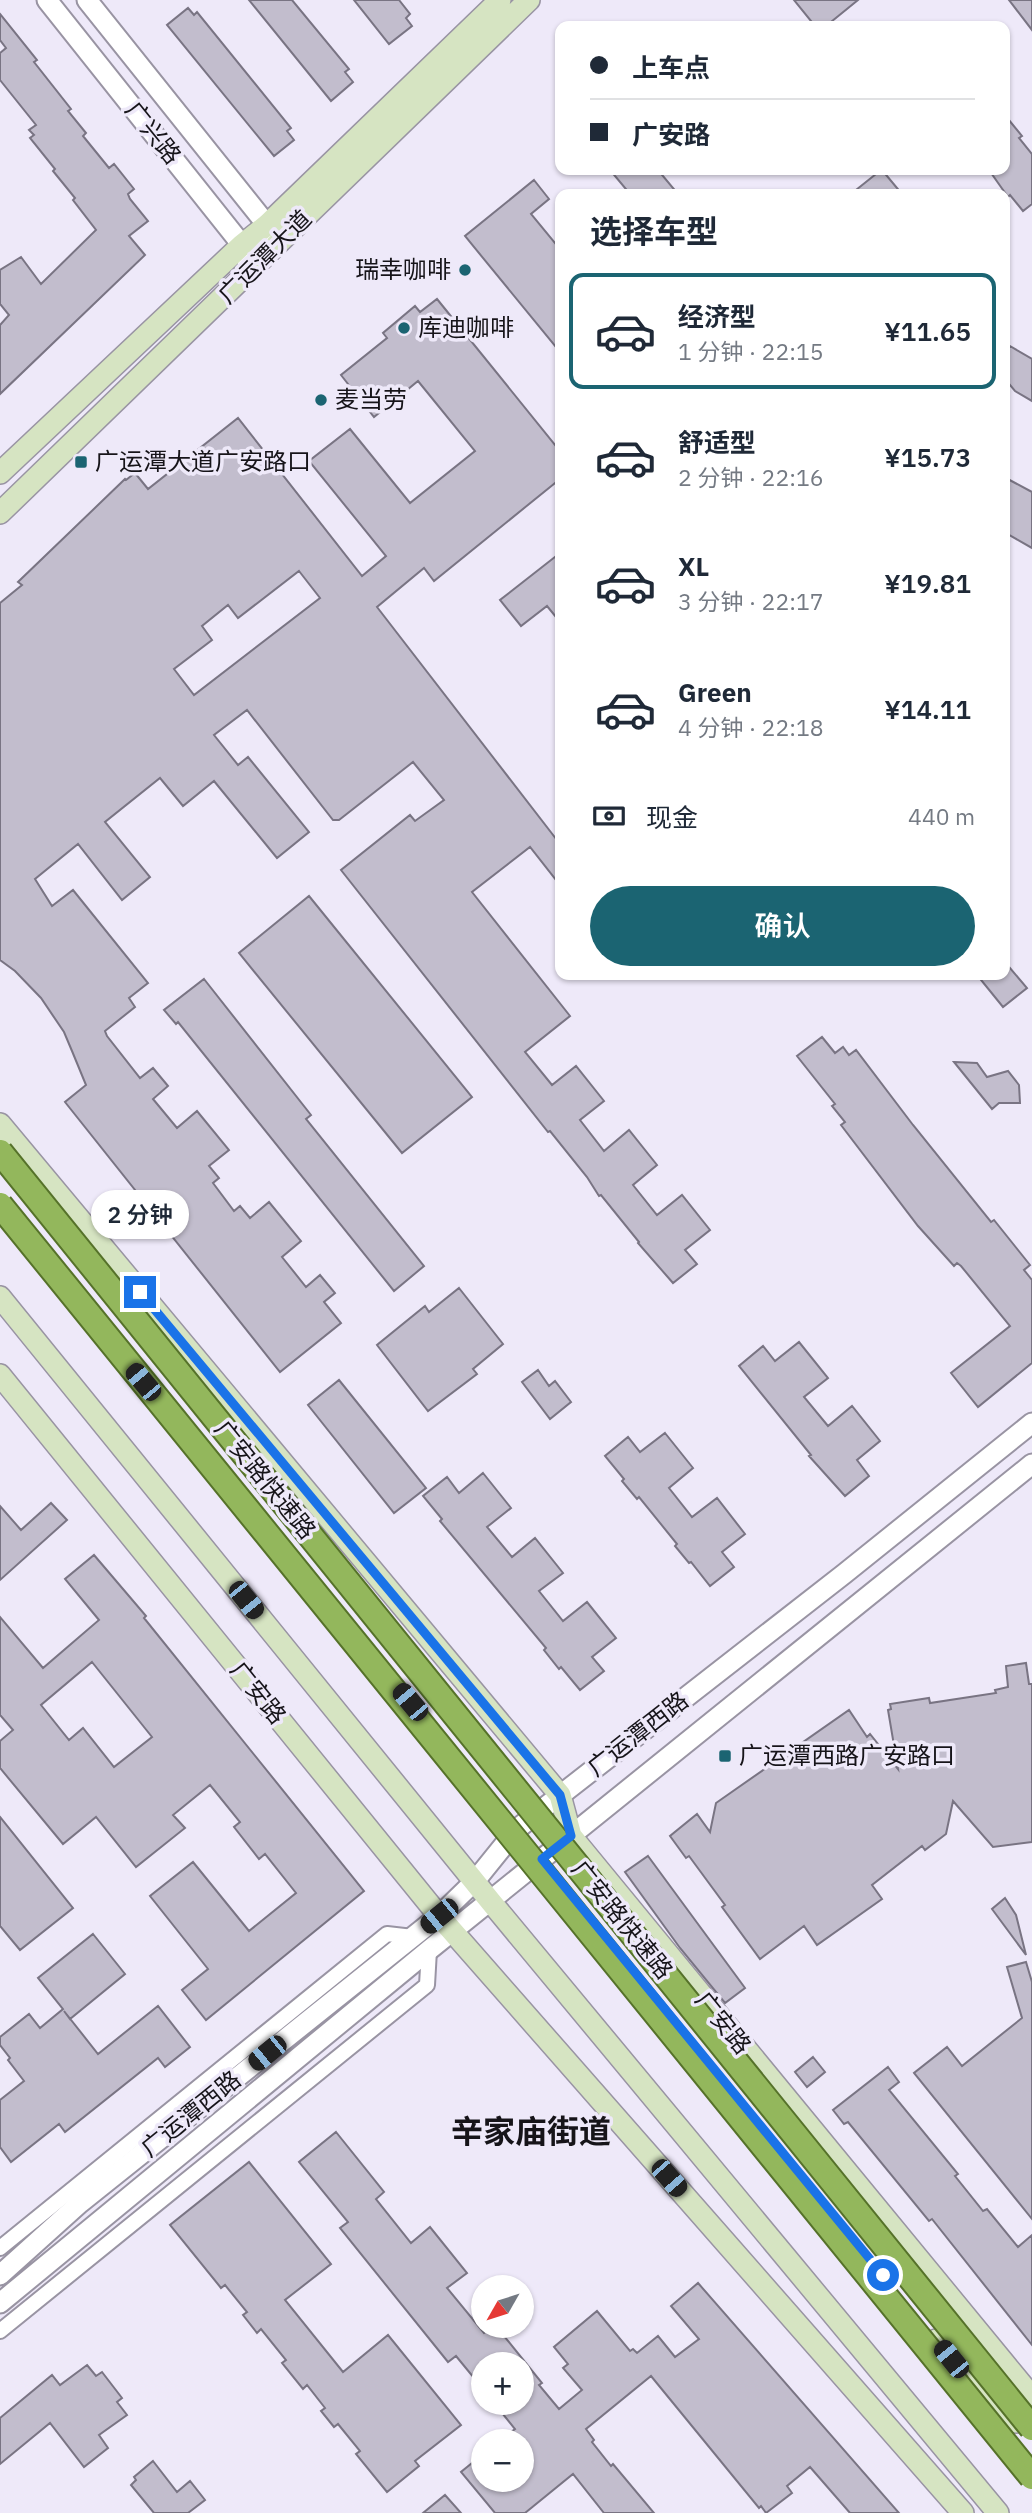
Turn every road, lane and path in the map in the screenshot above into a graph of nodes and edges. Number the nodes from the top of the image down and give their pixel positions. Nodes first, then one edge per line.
1 (47, 0) edge
2 (87, 0) edge
3 (500, 0) edge
4 (529, 0) edge
5 (267, 225) junction
6 (242, 245) junction
7 (270, 251) junction
8 (250, 271) junction
9 (0, 473) edge
10 (0, 513) edge
11 (0, 1124) edge
12 (0, 1152) edge
13 (0, 1205) edge
14 (0, 1212) edge
15 (0, 1297) edge
16 (0, 1375) edge
17 (1032, 1423) edge
18 (1032, 1464) edge
19 (560, 1795) junction
20 (517, 1829) junction
21 (571, 1836) junction
22 (542, 1859) junction
23 (475, 1881) junction
24 (491, 1902) junction
25 (446, 1923) junction
26 (413, 1937) junction
27 (429, 1950) junction
28 (0, 2248) edge
29 (0, 2275) edge
30 (0, 2303) edge
31 (0, 2331) edge
32 (1032, 2397) edge
33 (1032, 2428) edge
34 (1032, 2438) edge
35 (1032, 2477) edge
36 (963, 2513) edge
37 (998, 2513) edge

1 - 6 street, 广兴路
2 - 5 street, 广兴路
3 - 5 main road, 广运潭大道
4 - 7 main road, 广运潭大道
5 - 6 main road, 广运潭大道
5 - 7 street
6 - 8 street, 广兴路
6 - 9 main road, 广运潭大道
7 - 8 main road, 广运潭大道
8 - 10 main road, 广运潭大道
11 - 19 main road, 广安路
12 - 33 highway, 广安路快速路, bridge
13 - 35 highway, 广安路快速路, bridge
14 - 20 main road
15 - 23 main road
16 - 25 main road, 广安路
17 - 19 street, 广运潭西路
18 - 21 street, 广运潭西路
19 - 20 street, 广运潭西路
19 - 21 main road, 广安路
20 - 22 main road
20 - 23 street, 广运潭西路
21 - 22 street, 广运潭西路
21 - 32 main road, 广安路
22 - 24 street, 广运潭西路
22 - 34 main road
23 - 24 main road
23 - 25 street, 广运潭西路
24 - 25 street, 广运潭西路
24 - 37 main road
25 - 26 street, 广运潭西路
25 - 27 street, 广运潭西路
25 - 36 main road, 广安路
26 - 28 street
26 - 29 street, 广运潭西路
27 - 30 street, 广运潭西路
27 - 31 street

